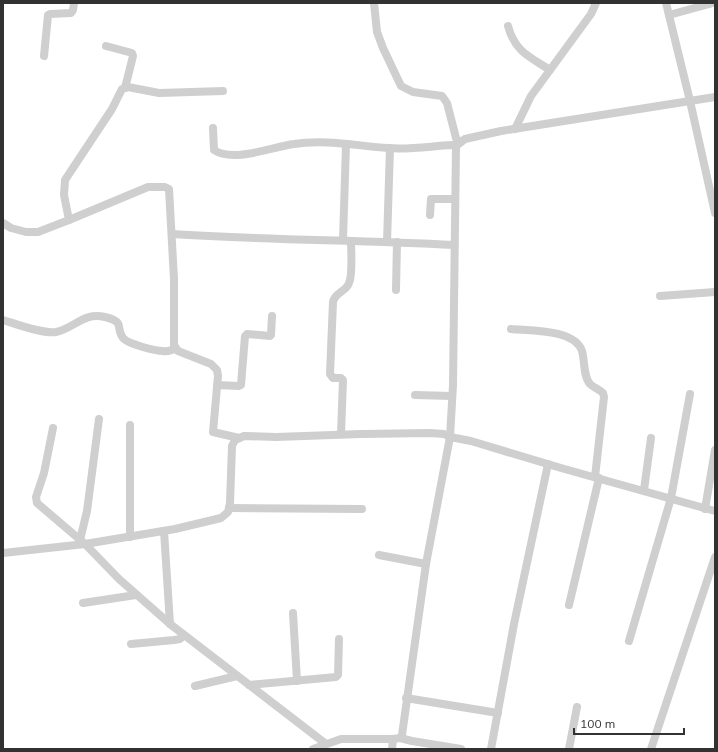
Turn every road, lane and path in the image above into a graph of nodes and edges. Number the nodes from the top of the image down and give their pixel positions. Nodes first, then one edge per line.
1 (74, 3) edge
2 (374, 3) edge
3 (596, 3) edge
4 (666, 3) edge
5 (713, 3) edge
6 (669, 15) junction
7 (508, 26) dead end
8 (106, 46) dead end
9 (44, 56) dead end
10 (550, 70) junction
11 (125, 88) junction
12 (223, 91) dead end
13 (715, 97) edge
14 (690, 101) junction
15 (212, 128) dead end
16 (515, 129) junction
17 (346, 144) junction
18 (458, 144) junction
19 (390, 148) junction
20 (455, 199) junction
21 (715, 213) edge
22 (430, 215) dead end
23 (70, 220) junction
24 (3, 223) edge
25 (172, 234) junction
26 (347, 241) junction
27 (387, 242) junction
28 (397, 242) junction
29 (454, 245) junction
30 (396, 290) dead end
31 (715, 292) edge
32 (660, 296) dead end
33 (272, 316) dead end
34 (3, 320) edge
35 (511, 329) dead end
36 (175, 349) junction
37 (217, 385) junction
38 (690, 394) dead end
39 (415, 395) dead end
40 (452, 396) junction
41 (99, 419) dead end
42 (130, 425) dead end
43 (53, 428) dead end
44 (341, 434) junction
45 (450, 437) junction
46 (239, 438) junction
47 (651, 438) dead end
48 (715, 450) edge
49 (548, 464) junction
50 (597, 478) junction
51 (644, 490) junction
52 (671, 498) junction
53 (229, 508) junction
54 (362, 509) dead end
55 (705, 509) junction
56 (715, 511) edge
57 (164, 531) junction
58 (130, 537) junction
59 (83, 542) junction
60 (3, 553) edge
61 (379, 555) dead end
62 (715, 557) edge
63 (426, 564) junction
64 (136, 595) junction
65 (83, 603) dead end
66 (569, 605) dead end
67 (293, 613) dead end
68 (170, 624) junction
69 (184, 635) junction
70 (339, 639) dead end
71 (629, 641) dead end
72 (131, 644) dead end
73 (237, 676) junction
74 (297, 681) junction
75 (249, 685) junction
76 (195, 686) dead end
77 (406, 698) junction
78 (577, 707) dead end
79 (498, 713) junction
80 (396, 738) junction
81 (326, 744) junction
82 (452, 748) edge
83 (313, 749) edge
84 (392, 749) edge
85 (461, 749) edge
86 (491, 749) edge
87 (569, 749) edge
88 (651, 749) edge

1 - 9 street
2 - 18 street
3 - 10 street
4 - 6 street
5 - 6 street
6 - 14 street
7 - 10 street
8 - 11 street
10 - 16 street
11 - 12 street
11 - 23 street
13 - 14 street
14 - 16 street
14 - 21 street
15 - 17 street
16 - 18 street
17 - 19 street
17 - 26 street
18 - 19 street
18 - 20 street
19 - 27 street
20 - 22 street
20 - 29 street
23 - 24 street
23 - 25 street
25 - 26 street
25 - 36 street
26 - 27 street
26 - 44 street
27 - 28 street
28 - 29 street
28 - 30 street
29 - 40 street
31 - 32 street
33 - 37 street
34 - 36 street
35 - 50 street
36 - 37 street
37 - 46 street
38 - 52 street
39 - 40 street
40 - 45 street
41 - 59 street
42 - 58 street
43 - 59 street
44 - 45 street
44 - 46 street
45 - 49 street
45 - 63 street
46 - 53 street
47 - 51 street
48 - 55 street
49 - 50 street
49 - 79 street
50 - 51 street
50 - 66 street
51 - 52 street
52 - 55 street
52 - 71 street
53 - 54 street
53 - 57 street
55 - 56 street
57 - 58 street
57 - 68 street
58 - 59 street
59 - 60 street
59 - 64 street
61 - 63 street
62 - 88 street
63 - 77 street
64 - 65 street
64 - 68 street
67 - 74 street
68 - 69 street
69 - 72 street
69 - 73 street
70 - 74 street
73 - 75 street
73 - 76 street
74 - 75 street
75 - 81 street
77 - 79 street
77 - 80 street
78 - 87 street
79 - 86 street
80 - 81 street
80 - 82 street
80 - 84 street
81 - 83 street
82 - 85 street

